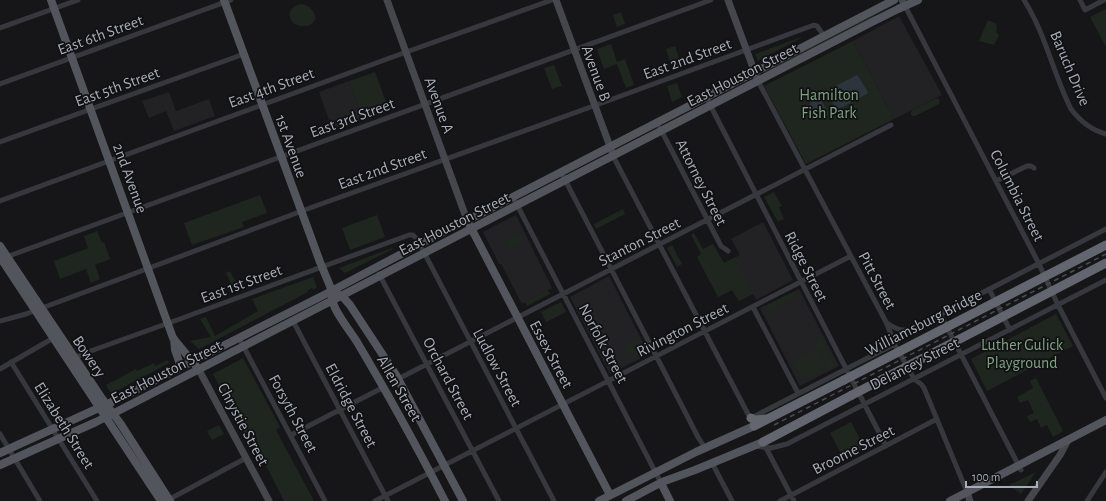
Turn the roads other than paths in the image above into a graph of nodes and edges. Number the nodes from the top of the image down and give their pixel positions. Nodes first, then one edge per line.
1 (51, 0) edge
2 (78, 0) edge
3 (552, 0) edge
4 (556, 0) edge
5 (711, 0) edge
6 (728, 0) edge
7 (894, 0) edge
8 (918, 0) edge
9 (1024, 0) edge
10 (1080, 0) edge
11 (1104, 0) edge
12 (226, 1) edge
13 (389, 1) edge
14 (904, 3) edge
15 (54, 9) junction
16 (0, 28) edge
17 (824, 36) junction
18 (574, 50) junction
19 (746, 50) junction
20 (406, 52) junction
21 (244, 54) junction
22 (72, 57) junction
23 (754, 72) junction
24 (758, 81) junction
25 (0, 84) edge
26 (706, 97) junction
27 (262, 104) junction
28 (425, 105) junction
29 (594, 106) junction
30 (710, 106) junction
31 (91, 109) junction
32 (657, 122) junction
33 (891, 125) dead end
34 (661, 131) junction
35 (1106, 134) edge
36 (0, 142) edge
37 (609, 147) junction
38 (613, 156) junction
39 (281, 157) junction
40 (444, 159) junction
41 (110, 161) junction
42 (1034, 168) dead end
43 (806, 170) junction
44 (561, 172) junction
45 (996, 180) junction
46 (565, 181) junction
47 (756, 195) junction
48 (513, 197) junction
49 (0, 201) edge
50 (517, 206) junction
51 (301, 211) junction
52 (129, 212) junction
53 (467, 220) junction
54 (707, 220) junction
55 (472, 229) junction
56 (1106, 229) edge
57 (420, 244) junction
58 (660, 244) junction
59 (1106, 245) edge
60 (0, 246) edge
61 (728, 251) dead end
62 (424, 254) junction
63 (851, 256) junction
64 (2, 258) edge
65 (1106, 263) edge
66 (1039, 264) junction
67 (322, 267) junction
68 (149, 268) junction
69 (376, 268) junction
70 (611, 270) junction
71 (380, 276) junction
72 (1106, 280) edge
73 (801, 282) junction
74 (989, 289) junction
75 (332, 291) junction
76 (563, 294) junction
77 (342, 296) junction
78 (331, 301) junction
79 (1058, 305) junction
80 (753, 307) junction
81 (38, 309) junction
82 (940, 314) junction
83 (517, 318) junction
84 (293, 320) junction
85 (0, 321) edge
86 (886, 322) junction
87 (168, 323) junction
88 (916, 326) junction
89 (1010, 330) junction
90 (705, 332) junction
91 (56, 337) junction
92 (173, 338) junction
93 (239, 338) junction
94 (470, 342) junction
95 (895, 343) junction
96 (243, 346) junction
97 (961, 355) junction
98 (656, 356) junction
99 (72, 360) junction
100 (193, 361) junction
101 (11, 362) junction
102 (427, 364) junction
103 (181, 367) junction
104 (0, 368) edge
105 (846, 368) junction
106 (199, 370) junction
107 (398, 379) junction
108 (914, 379) junction
109 (608, 381) junction
110 (384, 387) junction
111 (798, 393) junction
112 (1106, 398) edge
113 (864, 404) junction
114 (563, 405) junction
115 (103, 406) junction
116 (340, 410) junction
117 (109, 416) junction
118 (937, 419) junction
119 (1106, 420) edge
120 (752, 422) junction
121 (52, 429) junction
122 (516, 429) junction
123 (0, 434) edge
124 (291, 435) junction
125 (58, 439) junction
126 (1068, 440) junction
127 (764, 445) junction
128 (886, 446) junction
129 (705, 448) junction
130 (9, 449) junction
131 (473, 451) junction
132 (0, 453) edge
133 (14, 458) junction
134 (246, 458) junction
135 (712, 463) junction
136 (0, 465) edge
137 (444, 466) junction
138 (1020, 467) junction
139 (655, 472) junction
140 (1106, 472) edge
141 (430, 473) junction
142 (661, 483) junction
143 (791, 496) junction
144 (611, 498) edge
145 (967, 498) edge
146 (386, 499) edge
147 (40, 501) edge
148 (97, 501) edge
149 (160, 501) edge
150 (169, 501) edge
151 (269, 501) edge
152 (325, 501) edge
153 (375, 501) edge
154 (445, 501) edge
155 (463, 501) edge
156 (499, 501) edge
157 (554, 501) edge
158 (598, 501) edge
159 (626, 501) edge
160 (670, 501) edge
161 (732, 501) edge
162 (780, 501) edge
163 (794, 501) edge
164 (950, 501) edge
165 (1028, 501) edge
166 (1087, 501) edge

1 - 15 main road, 2nd Avenue
2 - 15 street
3 - 20 street, East 4th Street
4 - 18 main road, Avenue B
5 - 18 street, East 3rd Street
6 - 19 main road
7 - 17 main road, East Houston Street
8 - 14 main road, East Houston Street
9 - 35 street, Baruch Drive
10 - 11 street
12 - 21 main road, 1st Avenue
12 - 22 street, East 6th Street
13 - 20 main road, Avenue A
14 - 24 main road, East Houston Street
14 - 45 street, Columbia Street
15 - 16 street
15 - 22 main road, 2nd Avenue
17 - 19 street, East 2nd Street
17 - 23 main road, East Houston Street
18 - 28 street, East 3rd Street
18 - 29 main road, Avenue B
19 - 23 main road
19 - 29 street, East 2nd Street
20 - 27 street, East 4th Street
20 - 28 main road, Avenue A
21 - 27 main road, 1st Avenue
21 - 31 street, East 5th Street
22 - 25 street, East 6th Street
22 - 31 main road, 2nd Avenue
23 - 24 main road
23 - 26 main road, East Houston Street
24 - 30 main road, East Houston Street
24 - 43 street, Pitt Street
26 - 30 street, Ridge Street
26 - 32 main road, East Houston Street
27 - 39 main road, 1st Avenue
27 - 41 street, East 4th Street
28 - 39 street, East 3rd Street
28 - 40 main road, Avenue A
29 - 37 main road, Avenue B
29 - 40 street, East 2nd Street
30 - 34 main road, East Houston Street
30 - 47 street, Ridge Street
31 - 36 street, East 5th Street
31 - 41 main road, 2nd Avenue
32 - 34 street, Attorney Street
32 - 37 main road, East Houston Street
33 - 43 street, Stanton Street
34 - 38 main road, East Houston Street
34 - 54 street, Attorney Street
37 - 38 main road, Avenue B
37 - 44 main road, East Houston Street
38 - 46 main road, East Houston Street
38 - 58 street
39 - 51 main road, 1st Avenue
39 - 52 street, East 3rd Street
40 - 51 street, East 2nd Street
40 - 53 main road, Avenue A
41 - 49 street, East 4th Street
41 - 52 main road, 2nd Avenue
42 - 45 street
43 - 47 street, Stanton Street
43 - 63 street, Pitt Street
44 - 46 street
44 - 48 main road, East Houston Street
45 - 66 street, Columbia Street
46 - 50 main road, East Houston Street
46 - 70 street
47 - 54 street, Stanton Street
47 - 73 street, Ridge Street
48 - 50 street, Norfolk Street
48 - 53 main road, East Houston Street
50 - 55 main road, East Houston Street
50 - 76 street, Norfolk Street
51 - 67 main road, 1st Avenue
51 - 68 street, East 2nd Street
52 - 64 street, East 3rd Street
52 - 68 main road, 2nd Avenue
53 - 55 main road, Essex Street
53 - 57 main road, East Houston Street
54 - 58 street, Stanton Street
54 - 61 street, Attorney Street
55 - 62 main road, East Houston Street
55 - 83 main road, Essex Street
56 - 66 street, Delancey Street
57 - 62 street, Ludlow Street
57 - 67 street, East 1st Street
57 - 69 main road, East Houston Street
58 - 70 street, Stanton Street
58 - 90 street
59 - 120 highway, Williamsburg Bridge, bridge
60 - 64 main road, Bowery
62 - 71 main road, East Houston Street
62 - 94 street, Ludlow Street
63 - 73 street, Rivington Street
63 - 86 street, Pitt Street
64 - 81 main road, Bowery
65 - 127 highway, Williamsburg Bridge, bridge
66 - 74 street, Delancey Street
66 - 79 street, Columbia Street
67 - 75 main road, 1st Avenue
67 - 87 street, East 1st Street
68 - 81 street, East 2nd Street
68 - 87 main road, 2nd Avenue
69 - 71 street, Orchard Street
69 - 75 main road, East Houston Street
70 - 76 street, Stanton Street
70 - 98 street
71 - 77 main road, East Houston Street
71 - 102 street, Orchard Street
72 - 79 street, Delancey Street
73 - 80 street, Rivington Street
73 - 105 street, Ridge Street
74 - 82 street, Delancey Street
74 - 89 street
75 - 77 main road
75 - 78 main road
75 - 93 main road, East Houston Street
76 - 83 street, Stanton Street
76 - 109 street, Norfolk Street
77 - 78 main road, East Houston Street
77 - 107 main road, Allen Street
78 - 84 main road, East Houston Street
78 - 110 main road, Allen Street
79 - 89 street, Delancey Street
79 - 112 street, Columbia Street
80 - 90 street, Rivington Street
80 - 111 street
81 - 85 street, East 2nd Street
81 - 91 main road, Bowery
82 - 88 street, Delancey Street
82 - 97 street
83 - 94 street, Stanton Street
83 - 114 main road, Essex Street
84 - 96 main road, East Houston Street
84 - 116 street, Eldridge Street
86 - 88 street, Delancey Street
86 - 95 street, Pitt Street
87 - 92 main road, 2nd Avenue
87 - 99 street, East 1st Street
88 - 95 street, Delancey Street
89 - 97 street, Delancey Street
90 - 98 street, Rivington Street
90 - 120 street
91 - 99 main road, Bowery
91 - 101 street
92 - 100 main road, 2nd Avenue
92 - 103 main road
93 - 96 street, Forsyth Street
93 - 100 main road, East Houston Street
94 - 102 street, Stanton Street
94 - 122 street, Ludlow Street
95 - 105 street, Delancey Street
95 - 108 street, Pitt Street
96 - 106 main road, East Houston Street
96 - 124 street, Forsyth Street
97 - 108 street, Delancey Street
97 - 138 street
98 - 109 street, Rivington Street
98 - 129 street
99 - 115 main road, Bowery
100 - 103 main road, East Houston Street
100 - 106 main road, Chrystie Street
101 - 104 street
101 - 121 street, Elizabeth Street
102 - 107 street, Stanton Street
102 - 131 street, Orchard Street
103 - 115 main road, East Houston Street
105 - 111 street, Delancey Street
105 - 113 street, Ridge Street
106 - 117 main road, East Houston Street
106 - 134 main road, Chrystie Street
107 - 137 main road, Allen Street
108 - 113 street, Delancey Street
108 - 118 street, Pitt Street
109 - 114 street, Rivington Street
109 - 139 street, Norfolk Street
110 - 116 street
110 - 141 main road, Allen Street
111 - 120 street, Delancey Street
113 - 127 street, Delancey Street
113 - 128 street, Ridge Street
114 - 122 street, Rivington Street
114 - 144 main road, Essex Street
115 - 117 main road, Bowery
115 - 121 main road, East Houston Street
116 - 124 street
116 - 146 street, Eldridge Street
117 - 125 main road, East Houston Street
117 - 149 main road, Bowery
117 - 150 main road, Bowery
118 - 128 street, Broome Street
118 - 145 street, Pitt Street
119 - 126 main road
120 - 129 main road, Delancey Street
121 - 125 street, Elizabeth Street
121 - 130 main road, East Houston Street
122 - 131 street, Rivington Street
122 - 157 street, Ludlow Street
123 - 130 street
124 - 152 street, Forsyth Street
125 - 133 main road, East Houston Street
125 - 148 street, Elizabeth Street
126 - 138 main road
126 - 165 main road
127 - 135 main road, Delancey Street
127 - 143 street
128 - 143 street, Broome Street
129 - 139 main road, Delancey Street
130 - 132 main road, East Houston Street
130 - 133 street
131 - 137 street, Rivington Street
131 - 156 street, Orchard Street
133 - 136 main road, East Houston Street
133 - 147 street
134 - 150 street
134 - 151 main road, Chrystie Street
135 - 142 main road, Delancey Street
135 - 161 street
137 - 141 street, Rivington Street
137 - 155 main road, Allen Street
138 - 145 main road
139 - 142 street, Norfolk Street
139 - 144 main road, Delancey Street
140 - 166 street
141 - 146 street, Rivington Street
141 - 154 main road, Allen Street
142 - 159 main road, Delancey Street
142 - 160 main road, Norfolk Street
143 - 162 street, Broome Street
143 - 163 street
144 - 158 main road, Delancey Street
145 - 164 main road
146 - 153 street, Rivington Street

